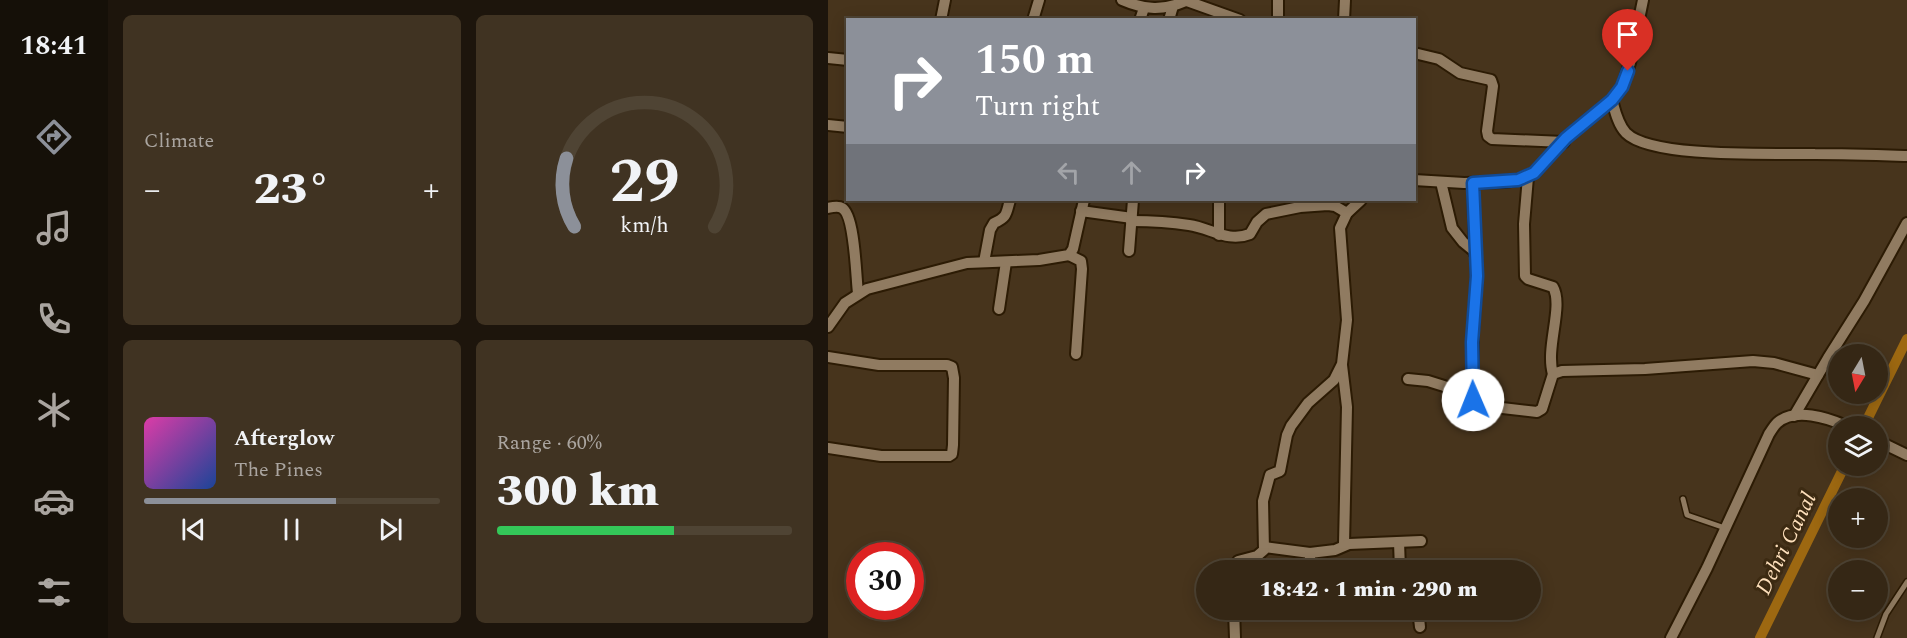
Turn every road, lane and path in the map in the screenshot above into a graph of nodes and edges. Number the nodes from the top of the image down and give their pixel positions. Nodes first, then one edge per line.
1 (945, 0) edge
2 (1039, 0) edge
3 (1122, 0) edge
4 (1278, 0) edge
5 (1345, 0) edge
6 (1643, 0) edge
7 (1185, 1) edge
8 (1173, 6) junction
9 (1144, 8) junction
10 (941, 18) edge
11 (1034, 18) edge
12 (1141, 18) edge
13 (1170, 18) edge
14 (1234, 18) edge
15 (1278, 18) edge
16 (1344, 18) edge
17 (1416, 53) edge
18 (828, 58) edge
19 (846, 60) edge
20 (1612, 100) junction
21 (828, 125) edge
22 (846, 127) edge
23 (1563, 142) junction
24 (1907, 156) edge
25 (1528, 177) junction
26 (1416, 180) edge
27 (1441, 182) junction
28 (1473, 183) junction
29 (1010, 201) edge
30 (1133, 201) edge
31 (1219, 201) edge
32 (1360, 201) edge
33 (1305, 203) edge
34 (1083, 205) edge
35 (828, 208) edge
36 (1347, 213) junction
37 (1132, 220) junction
38 (1907, 223) edge
39 (1219, 235) junction
40 (1129, 251) dead end
41 (1475, 254) junction
42 (1069, 255) junction
43 (984, 262) junction
44 (1006, 262) junction
45 (858, 293) junction
46 (999, 309) dead end
47 (828, 327) edge
48 (1076, 354) dead end
49 (828, 357) edge
50 (1342, 364) junction
51 (1553, 374) junction
52 (1818, 375) junction
53 (1408, 379) dead end
54 (1473, 400) junction
55 (1794, 416) junction
56 (1828, 420) edge
57 (1888, 446) edge
58 (828, 447) edge
59 (1903, 453) edge
60 (1683, 499) dead end
61 (1725, 528) junction
62 (1421, 541) dead end
63 (1399, 542) junction
64 (1344, 544) junction
65 (1264, 547) junction
66 (1310, 553) junction
67 (1242, 560) edge
68 (1310, 560) edge
69 (1400, 560) edge
70 (1907, 582) edge
71 (1234, 620) edge
72 (1419, 620) edge
73 (1420, 627) dead end
74 (1235, 638) edge
75 (1671, 638) edge
76 (1877, 638) edge

1 - 10 street
2 - 11 street
3 - 9 street
4 - 15 street
5 - 16 street
6 - 20 street
7 - 8 street
7 - 14 street
8 - 9 street
8 - 13 street
9 - 12 street
17 - 23 street
18 - 19 street
20 - 23 street
20 - 24 street
21 - 22 street
23 - 25 street
25 - 28 street
25 - 51 street
26 - 27 street
27 - 28 street
27 - 41 street
28 - 41 street
29 - 43 street
30 - 37 street
31 - 39 street
32 - 36 street
33 - 36 street
33 - 39 street
34 - 37 street
34 - 42 street
35 - 45 street
36 - 50 street
37 - 39 street
37 - 40 street
38 - 52 street
41 - 54 street
42 - 44 street
42 - 48 street
43 - 44 street
43 - 45 street
44 - 46 street
45 - 47 street
49 - 58 street
50 - 64 street
50 - 65 street
51 - 52 street
51 - 54 street
52 - 55 street
53 - 54 street
55 - 56 street
55 - 61 street
57 - 59 street
60 - 61 lane
61 - 75 street
62 - 63 street
63 - 64 street
63 - 69 street
64 - 66 street
65 - 66 street
65 - 67 street
66 - 68 street
70 - 76 lane
71 - 74 street
72 - 73 street

